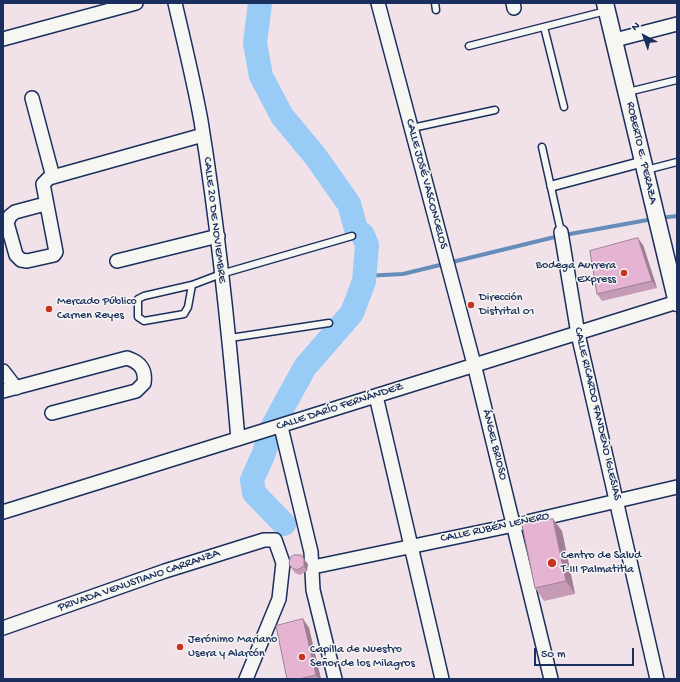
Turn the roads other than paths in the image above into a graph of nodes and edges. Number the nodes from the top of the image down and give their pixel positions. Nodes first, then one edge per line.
1 (136, 3) edge
2 (175, 3) edge
3 (378, 3) edge
4 (111, 7) edge
5 (606, 7) edge
6 (677, 24) edge
7 (544, 27) junction
8 (3, 39) edge
9 (615, 40) junction
10 (469, 46) dead end
11 (677, 80) edge
12 (628, 92) junction
13 (32, 98) dead end
14 (564, 108) dead end
15 (495, 110) dead end
16 (412, 128) junction
17 (203, 135) junction
18 (542, 147) dead end
19 (677, 162) edge
20 (643, 166) junction
21 (53, 177) junction
22 (552, 186) junction
23 (45, 204) junction
24 (561, 235) joint
25 (218, 236) junction
26 (352, 236) dead end
27 (117, 261) dead end
28 (221, 274) junction
29 (192, 285) junction
30 (677, 302) edge
31 (329, 323) dead end
32 (578, 334) junction
33 (230, 338) junction
34 (474, 364) junction
35 (3, 371) edge
36 (16, 388) junction
37 (3, 391) edge
38 (376, 396) junction
39 (52, 413) dead end
40 (281, 426) junction
41 (244, 438) junction
42 (677, 487) edge
43 (617, 501) junction
44 (3, 512) edge
45 (514, 525) junction
46 (410, 546) junction
47 (313, 567) junction
48 (3, 628) edge
49 (246, 679) edge
50 (335, 679) edge
51 (442, 679) edge
52 (551, 679) edge
53 (657, 679) edge

1 - 4 street
2 - 17 street, CALLE 20 DE NOVIEMBRE
3 - 16 street, CALLE JOSÉ VASCONCELOS
4 - 8 street
5 - 7 lane
5 - 9 street, ROBERTO E. PERAZA
6 - 9 street
7 - 10 lane
7 - 14 lane
9 - 12 street, ROBERTO E. PERAZA
11 - 12 lane
12 - 20 street, ROBERTO E. PERAZA
13 - 21 street
15 - 16 lane
16 - 34 street, CALLE JOSÉ VASCONCELOS
17 - 21 street
17 - 25 street, CALLE 20 DE NOVIEMBRE
18 - 22 lane, CALLE RICARDO FANDEÑO IGLESIAS
19 - 20 lane
20 - 22 street
20 - 30 street, ROBERTO E. PERAZA
21 - 23 street
22 - 24 lane, CALLE RICARDO FANDEÑO IGLESIAS
23 - 23 street
24 - 32 street, CALLE RICARDO FANDEÑO IGLESIAS
25 - 27 street
25 - 28 street, CALLE 20 DE NOVIEMBRE
26 - 28 lane
28 - 29 lane
28 - 33 street, CALLE 20 DE NOVIEMBRE
29 - 29 lane
30 - 32 street, CALLE DARÍO FERNÁNDEZ
31 - 33 lane
32 - 34 street, CALLE DARÍO FERNÁNDEZ
32 - 43 street, CALLE RICARDO FANDEÑO IGLESIAS
33 - 41 street, CALLE 20 DE NOVIEMBRE
34 - 38 street, CALLE DARÍO FERNÁNDEZ
34 - 45 street, ÁNGEL BRIOSO
35 - 36 street
36 - 37 street
36 - 39 street
38 - 40 street, CALLE DARÍO FERNÁNDEZ
38 - 46 street
40 - 41 street, CALLE DARÍO FERNÁNDEZ
40 - 47 street
41 - 44 street, CALLE DARÍO FERNÁNDEZ
42 - 43 street, CALLE RUBÉN LEÑERO
43 - 45 street, CALLE RUBÉN LEÑERO
43 - 53 street, CALLE RICARDO FANDEÑO IGLESIAS
45 - 46 street, CALLE RUBÉN LEÑERO
45 - 52 street, ÁNGEL BRIOSO
46 - 47 street, CALLE RUBÉN LEÑERO
46 - 51 street
47 - 50 street
48 - 49 street, PRIVADA VENUSTIANO CARRANZA

